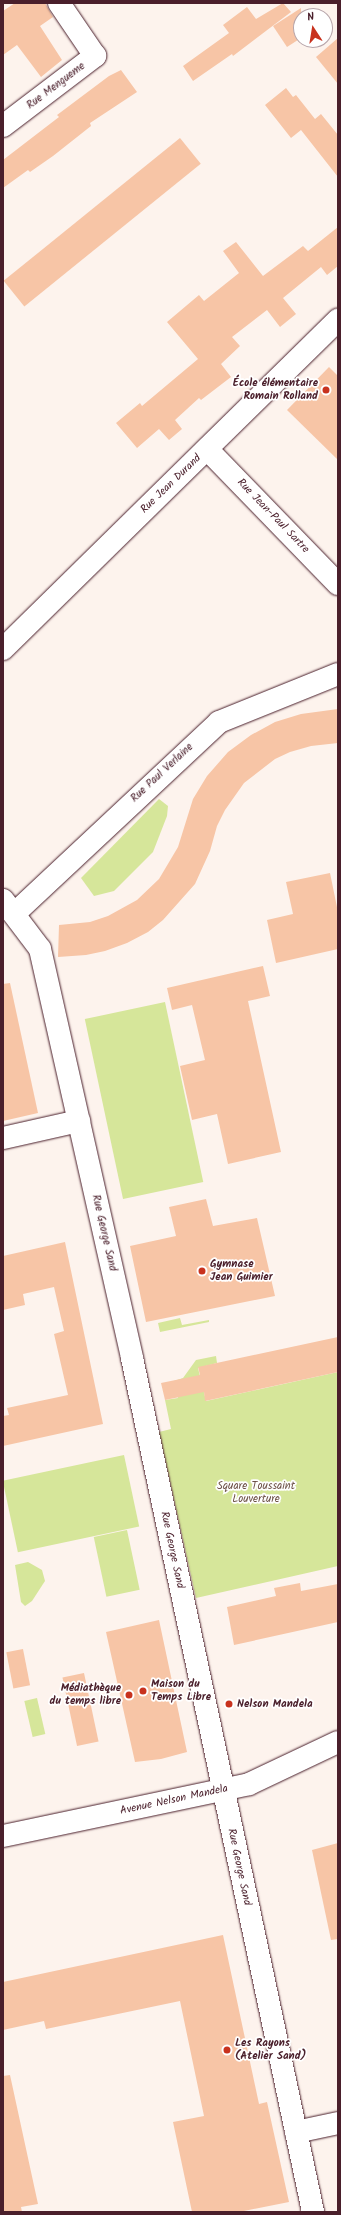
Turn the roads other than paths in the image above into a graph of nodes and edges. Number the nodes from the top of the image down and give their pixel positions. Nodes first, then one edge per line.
1 (59, 3) edge
2 (3, 126) edge
3 (338, 320) edge
4 (207, 449) junction
5 (338, 584) edge
6 (3, 649) edge
7 (338, 674) edge
8 (8, 907) edge
9 (79, 1121) junction
10 (3, 1138) edge
11 (338, 1742) edge
12 (223, 1789) junction
13 (3, 1836) edge
14 (338, 2123) edge
15 (296, 2132) junction
16 (313, 2212) edge

1 - 2 street, Rue Mengueme
3 - 4 street, Rue Jean Durand
4 - 5 street, Rue Jean-Paul Sartre
4 - 6 street, Rue Jean Durand
7 - 8 street, Rue Paul Verlaine
8 - 9 street, Rue George Sand
9 - 10 street
9 - 12 street, Rue George Sand
11 - 12 street, Avenue Nelson Mandela
12 - 13 street, Avenue Nelson Mandela
12 - 15 street, Rue George Sand
14 - 15 street
15 - 16 street, Rue George Sand

